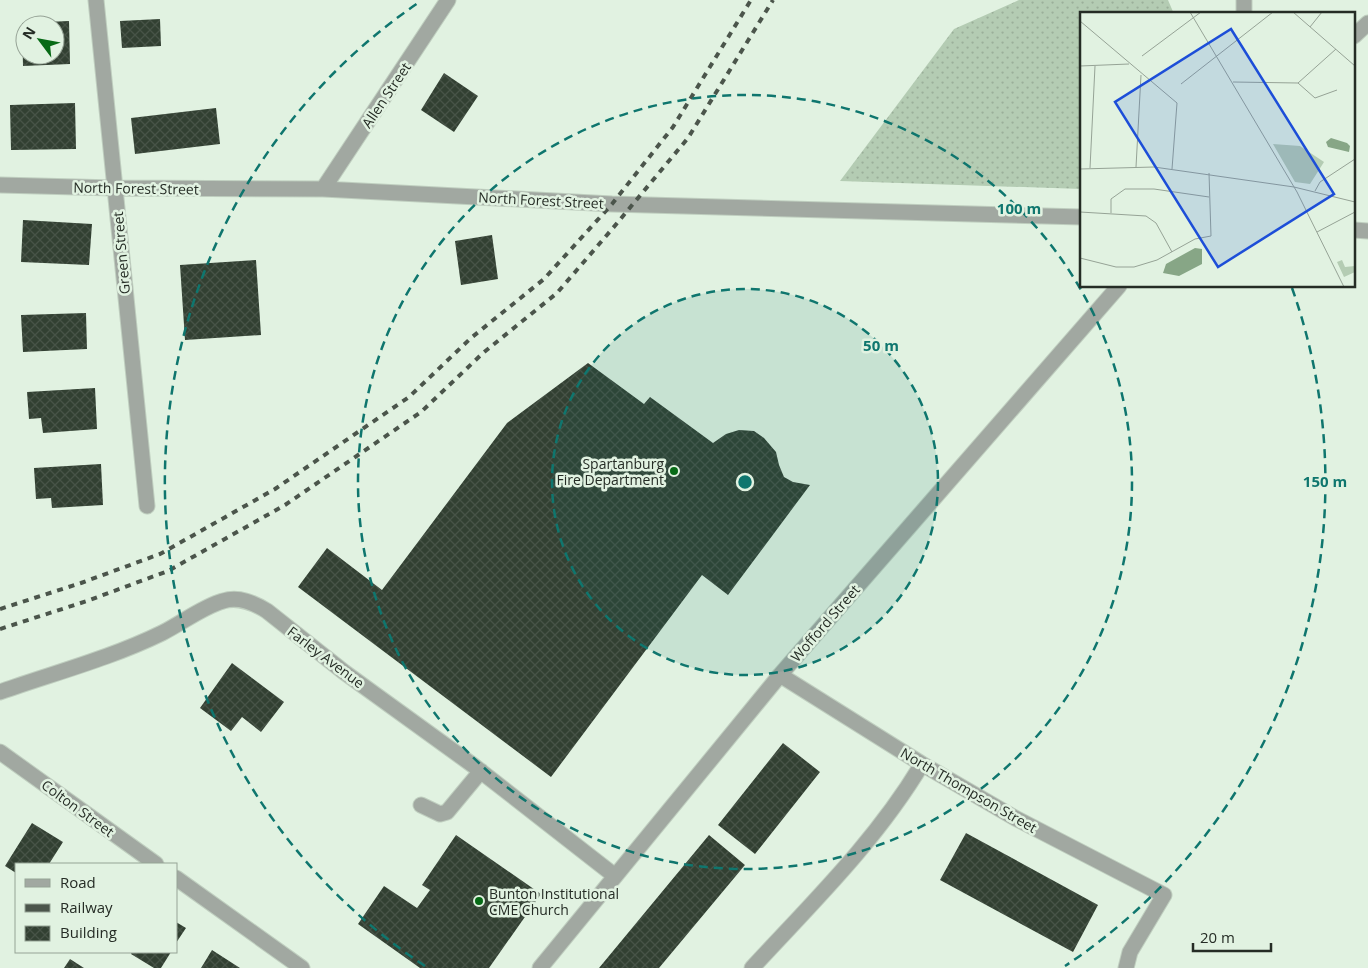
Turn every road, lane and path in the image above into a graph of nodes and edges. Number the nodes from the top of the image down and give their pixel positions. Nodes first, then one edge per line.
1 (96, 0) edge
2 (448, 0) edge
3 (1368, 23) edge
4 (1356, 34) edge
5 (0, 185) edge
6 (114, 188) junction
7 (323, 189) junction
8 (1080, 217) edge
9 (1118, 288) edge
10 (146, 506) dead end
11 (780, 675) junction
12 (0, 692) edge
13 (0, 752) edge
14 (922, 764) junction
15 (481, 771) junction
16 (421, 805) dead end
17 (155, 863) edge
18 (615, 876) junction
19 (178, 879) edge
20 (302, 968) edge
21 (540, 968) edge
22 (752, 968) edge
23 (1126, 968) edge

1 - 6 street, Green Street
2 - 7 street, Allen Street
3 - 4 street
5 - 6 street, North Forest Street
6 - 7 street, North Forest Street
6 - 10 street, Green Street
7 - 8 street, North Forest Street
9 - 11 street, Wofford Street
11 - 14 street, North Thompson Street
11 - 18 street, Wofford Street
12 - 15 street, Farley Avenue
13 - 17 street, Colton Street
14 - 22 street
14 - 23 street, North Thompson Street
15 - 16 street
15 - 18 street, Farley Avenue
18 - 21 street, Wofford Street
19 - 20 street

